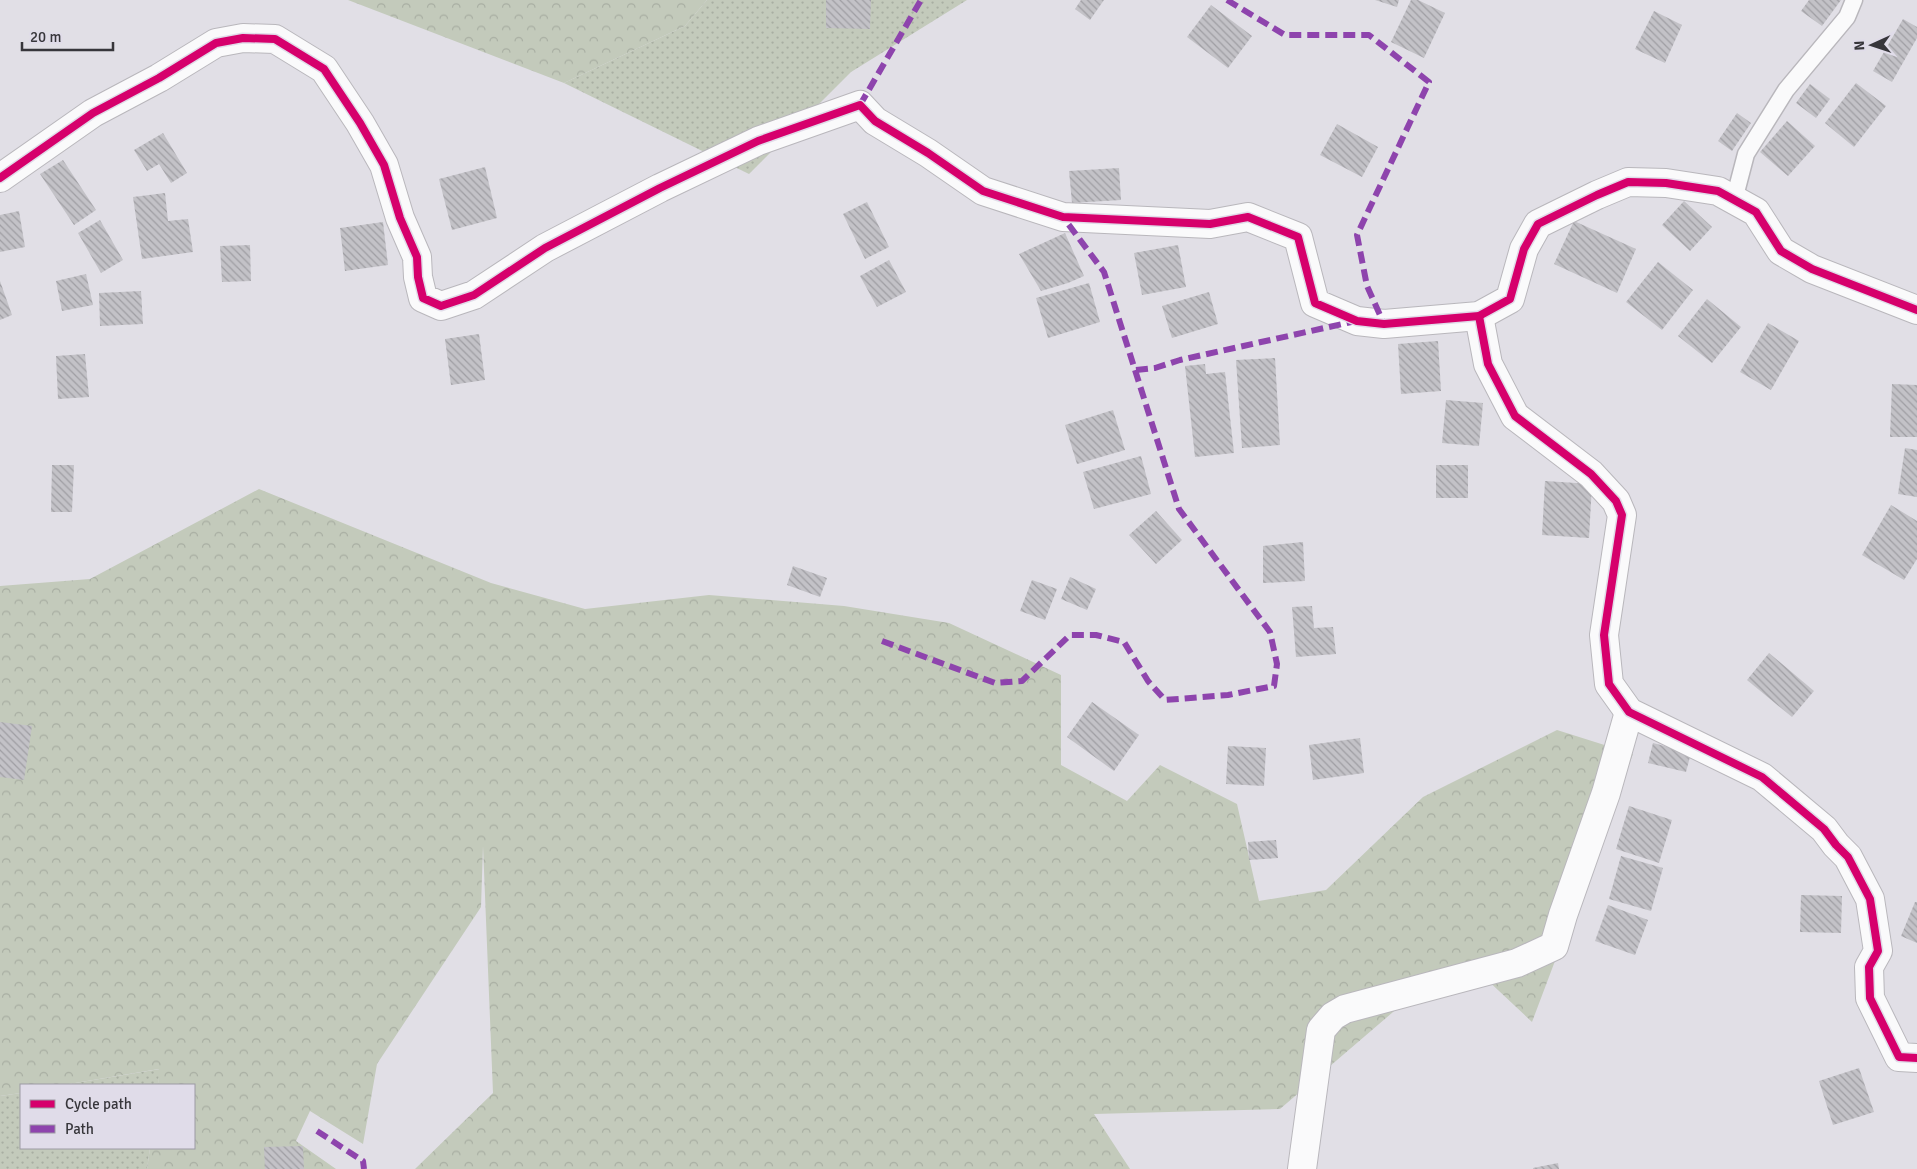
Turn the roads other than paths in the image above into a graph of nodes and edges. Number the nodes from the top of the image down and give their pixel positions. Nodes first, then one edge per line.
1 (1854, 0) edge
2 (0, 178) edge
3 (1734, 200) junction
4 (1917, 310) edge
5 (1479, 316) junction
6 (1629, 712) junction
7 (1908, 1057) edge
8 (1917, 1078) edge
9 (1302, 1169) edge

1 - 3 lane
2 - 5 street
3 - 4 street
3 - 5 street
5 - 6 street
6 - 7 street
6 - 9 street
7 - 8 street

